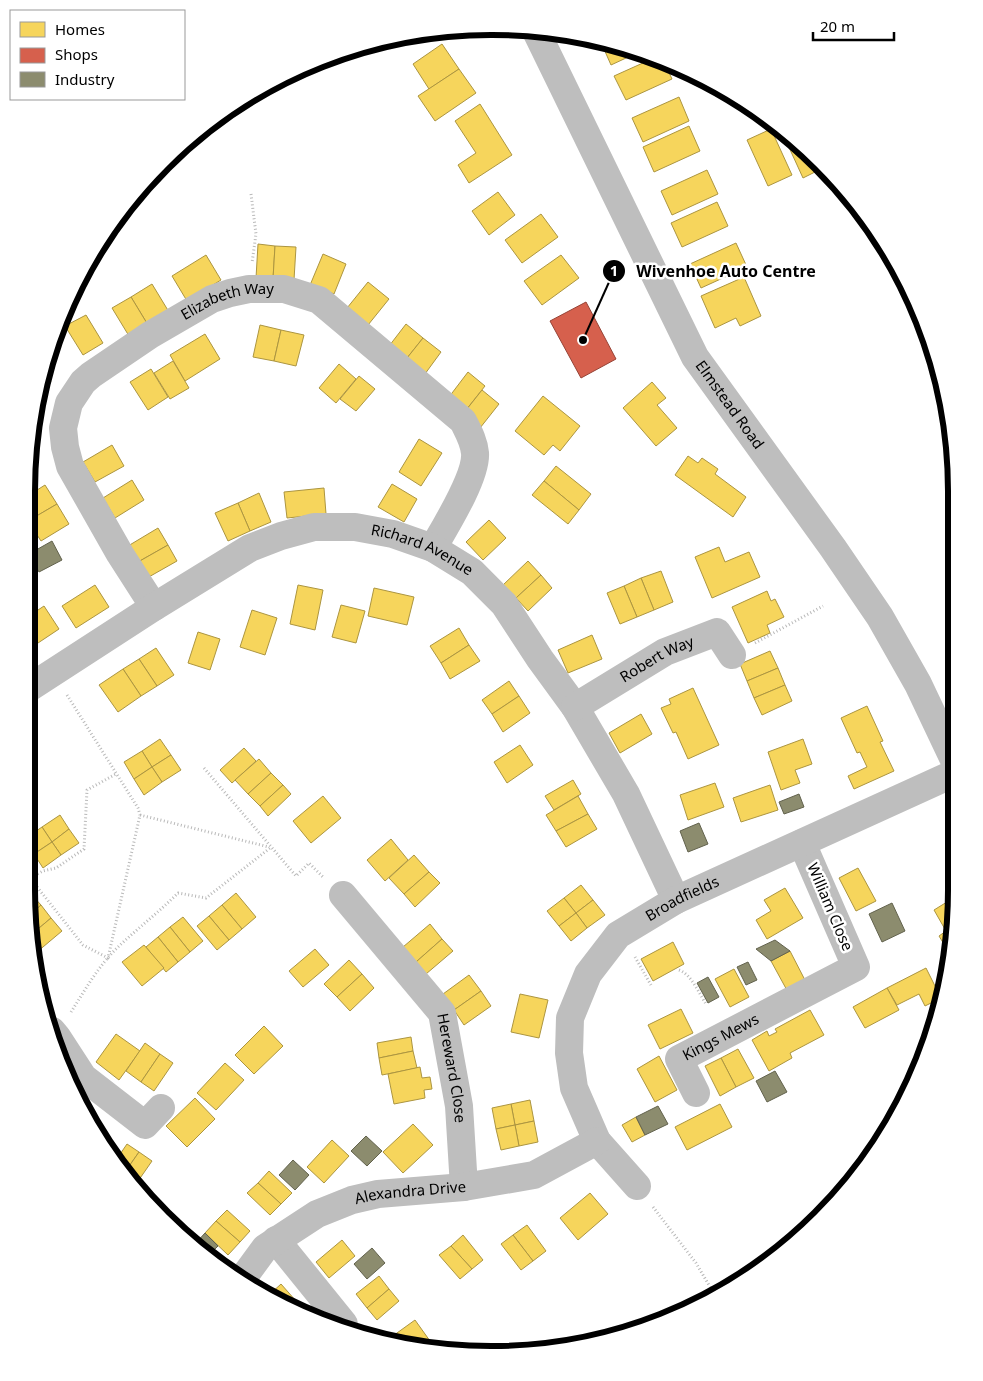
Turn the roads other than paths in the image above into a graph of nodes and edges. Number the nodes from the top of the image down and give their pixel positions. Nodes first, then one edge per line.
1 (540, 38) edge
2 (433, 548) junction
3 (154, 607) junction
4 (732, 655) road end
5 (35, 684) edge
6 (575, 707) junction
7 (948, 747) edge
8 (948, 776) edge
9 (802, 843) junction
10 (343, 895) road end
11 (676, 900) junction
12 (798, 997) joint
13 (64, 1049) edge
14 (696, 1094) dead end
15 (160, 1108) dead end
16 (597, 1141) junction
17 (636, 1186) road end
18 (464, 1187) junction
19 (276, 1240) junction
20 (246, 1274) edge
21 (341, 1320) edge

1 - 7 street, Elmstead Road
2 - 3 street, Richard Avenue
2 - 3 street, Elizabeth Way
2 - 6 street, Richard Avenue
3 - 5 street, Richard Avenue
4 - 6 street, Robert Way
6 - 11 street, Richard Avenue
8 - 9 street, Broadfields
9 - 11 street, Broadfields
9 - 12 street, William Close
10 - 18 street, Hereward Close
11 - 16 street, Broadfields
12 - 14 street, Kings Mews
13 - 15 street
16 - 17 street, Broadfields
16 - 18 street, Alexandra Drive
18 - 19 street, Alexandra Drive
19 - 20 street, Alexandra Drive
19 - 21 street

